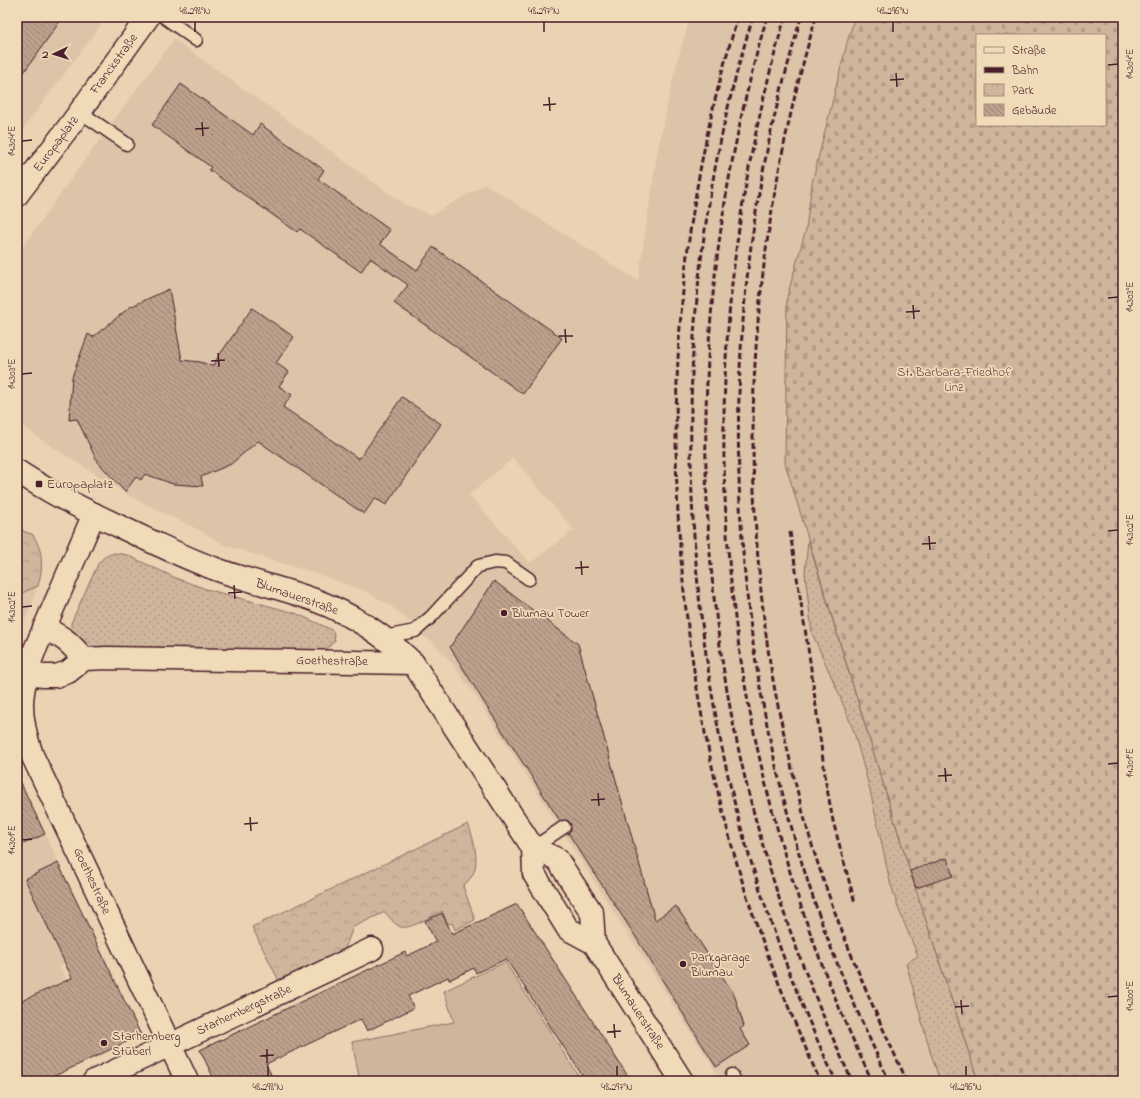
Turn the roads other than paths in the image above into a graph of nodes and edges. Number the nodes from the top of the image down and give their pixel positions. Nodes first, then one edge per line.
1 (148, 17) edge
2 (164, 17) edge
3 (196, 40) dead end
4 (80, 112) junction
5 (127, 144) dead end
6 (17, 195) edge
7 (17, 471) edge
8 (94, 514) junction
9 (529, 579) dead end
10 (44, 628) junction
11 (384, 637) junction
12 (413, 663) junction
13 (76, 666) junction
14 (26, 674) junction
15 (564, 827) dead end
16 (533, 848) junction
17 (594, 943) junction
18 (372, 948) dead end
19 (170, 1045) junction
20 (94, 1081) edge
21 (187, 1081) edge
22 (682, 1081) edge

1 - 4 street, Franckstraße
2 - 3 lane
4 - 5 lane
4 - 6 street, Europaplatz
7 - 8 street, Blumauerstraße
8 - 10 street, Goethestraße
8 - 11 street, Blumauerstraße
9 - 11 lane
10 - 13 street
10 - 14 street, Goethestraße
11 - 12 street, Blumauerstraße
12 - 13 street, Goethestraße
12 - 16 street, Blumauerstraße
13 - 14 street, Goethestraße
14 - 19 street, Goethestraße
15 - 16 lane
16 - 17 street, Blumauerstraße
16 - 17 street, Blumauerstraße
17 - 22 street, Blumauerstraße
18 - 19 street, Starhembergstraße
19 - 20 street, Starhembergstraße
19 - 21 street, Goethestraße

